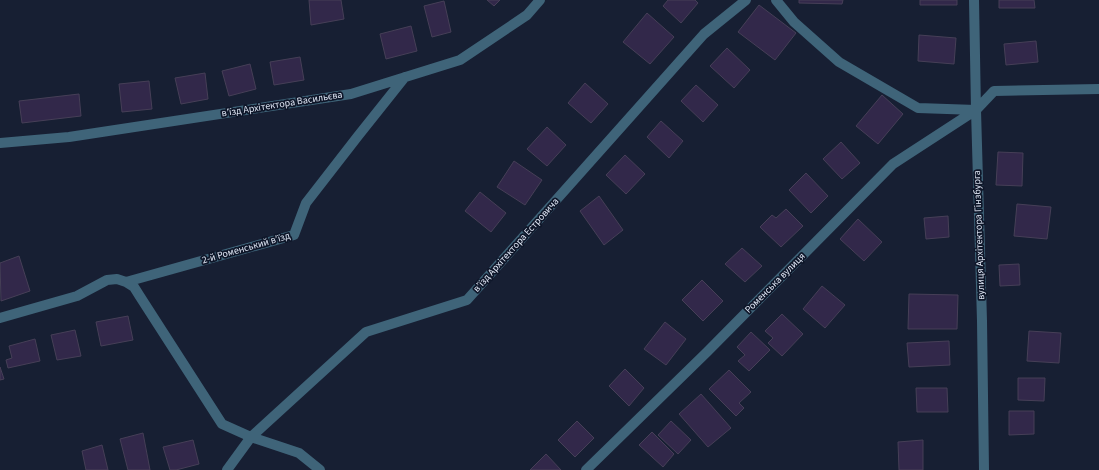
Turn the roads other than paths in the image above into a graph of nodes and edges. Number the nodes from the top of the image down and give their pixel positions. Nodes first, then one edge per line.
1 (540, 0) edge
2 (746, 0) edge
3 (776, 0) edge
4 (974, 0) edge
5 (406, 77) junction
6 (1099, 89) edge
7 (976, 110) junction
8 (0, 143) edge
9 (126, 282) junction
10 (0, 318) edge
11 (251, 437) junction
12 (227, 470) edge
13 (320, 470) edge
14 (586, 470) edge
15 (984, 470) edge

1 - 5 street, в’їзд Архітектора Васильєва
2 - 11 street, в’їзд Архітектора Естровича
3 - 7 street
4 - 7 street, вулиця Архітектора Гінзбурга
5 - 8 street, в’їзд Архітектора Васильєва
5 - 9 street, 2-й Роменський в’їзд
6 - 7 street, Роменська вулиця
7 - 14 street, Роменська вулиця
7 - 15 street, вулиця Архітектора Гінзбурга
9 - 10 street, 2-й Роменський в’їзд
9 - 11 street
11 - 12 street, в’їзд Архітектора Естровича
11 - 13 street

